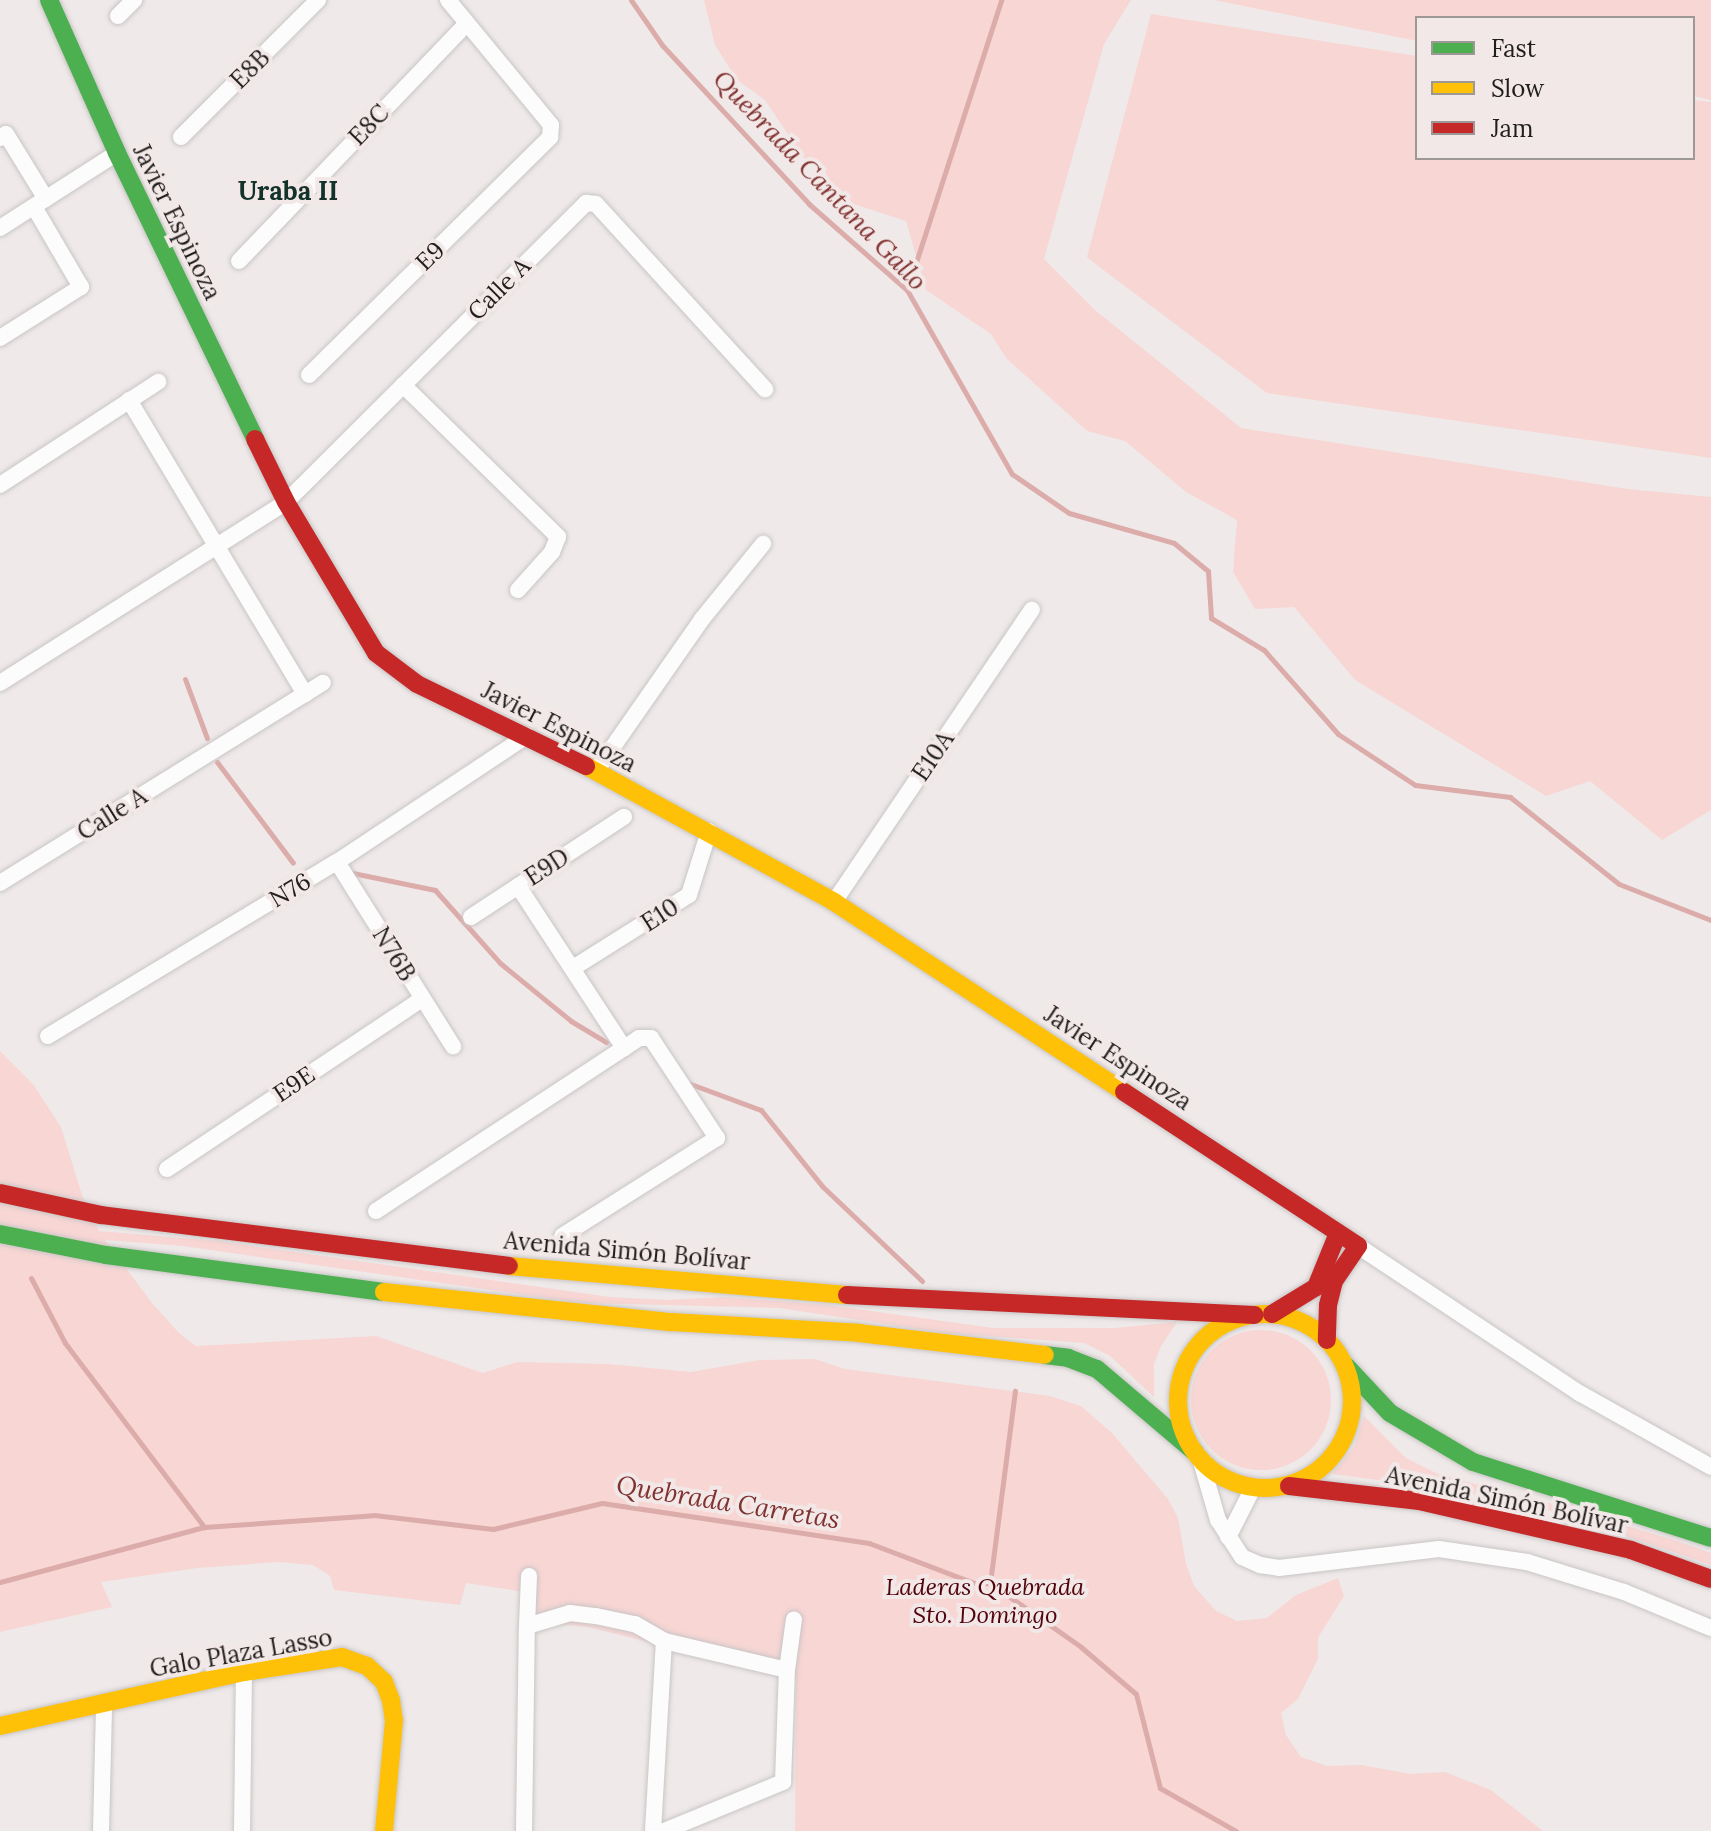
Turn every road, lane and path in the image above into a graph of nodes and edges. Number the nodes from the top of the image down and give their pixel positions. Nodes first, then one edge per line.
1 (49, 0) edge
2 (134, 0) edge
3 (448, 0) edge
4 (313, 2) edge
5 (118, 16) dead end
6 (466, 24) junction
7 (181, 137) dead end
8 (0, 138) edge
9 (117, 153) junction
10 (40, 203) junction
11 (0, 228) edge
12 (239, 261) dead end
13 (0, 338) edge
14 (309, 375) dead end
15 (158, 382) dead end
16 (403, 385) junction
17 (765, 389) dead end
18 (129, 400) junction
19 (0, 485) edge
20 (286, 502) junction
21 (217, 544) junction
22 (763, 544) dead end
23 (518, 590) dead end
24 (1032, 610) dead end
25 (0, 683) edge
26 (323, 683) dead end
27 (305, 694) junction
28 (527, 736) junction
29 (596, 771) junction
30 (624, 817) dead end
31 (709, 831) junction
32 (337, 862) junction
33 (0, 883) edge
34 (518, 886) junction
35 (834, 902) junction
36 (471, 917) dead end
37 (573, 968) junction
38 (422, 999) junction
39 (48, 1036) dead end
40 (453, 1046) dead end
41 (624, 1048) junction
42 (167, 1169) dead end
43 (2, 1194) edge
44 (376, 1211) dead end
45 (1338, 1233) junction
46 (0, 1234) edge
47 (562, 1236) dead end
48 (1358, 1246) junction
49 (1263, 1314) junction
50 (1327, 1340) junction
51 (1344, 1364) junction
52 (1198, 1455) junction
53 (1711, 1467) edge
54 (1288, 1486) junction
55 (1253, 1488) junction
56 (1228, 1537) junction
57 (1711, 1538) edge
58 (529, 1576) dead end
59 (1711, 1579) edge
60 (794, 1619) dead end
61 (527, 1626) junction
62 (1711, 1628) edge
63 (664, 1641) junction
64 (787, 1670) junction
65 (244, 1672) junction
66 (104, 1704) junction
67 (0, 1726) edge
68 (101, 1831) edge
69 (242, 1831) edge
70 (384, 1831) edge
71 (524, 1831) edge
72 (653, 1831) edge
73 (664, 1831) edge

1 - 9 main road, Javier Espinoza
2 - 5 street
3 - 6 street
4 - 7 street, E8B
6 - 12 street, E8C
6 - 14 street, E9
8 - 10 street
9 - 10 street
9 - 20 main road, Javier Espinoza
10 - 11 street
10 - 13 street
15 - 18 street
16 - 17 street, Calle A
16 - 20 street, Calle A
16 - 23 street
18 - 19 street
18 - 21 street
20 - 21 street, Calle A
20 - 28 main road, Javier Espinoza
21 - 25 street, Calle A
21 - 27 street
22 - 29 street
24 - 35 street, E10A
26 - 27 street, Calle A
27 - 33 street, Calle A
28 - 29 main road, Javier Espinoza
28 - 32 street, N76
29 - 31 main road, Javier Espinoza
30 - 34 street, E9D
31 - 35 main road, Javier Espinoza
31 - 37 street, E10
32 - 38 street, N76B
32 - 39 street, N76
34 - 36 street, E9D
34 - 37 street
35 - 45 main road, Javier Espinoza
37 - 41 street
38 - 40 street, N76B
38 - 42 street, E9E
41 - 44 street
41 - 47 street
43 - 49 main road, Avenida Simón Bolívar
45 - 48 main road, Javier Espinoza
45 - 49 main road
46 - 52 main road, Avenida Simón Bolívar
48 - 50 main road
48 - 53 street, Javier Espinoza
49 - 50 main road, Avenida Simón Bolívar
49 - 52 main road
50 - 51 main road, Avenida Simón Bolívar
51 - 54 main road, Avenida Simón Bolívar
51 - 57 main road, Avenida Simón Bolívar
52 - 55 main road, Avenida Simón Bolívar
52 - 56 street
54 - 55 main road, Avenida Simón Bolívar
54 - 59 main road, Avenida Simón Bolívar
55 - 56 street
56 - 62 street
58 - 61 street
60 - 64 street
61 - 63 street
61 - 71 street
63 - 64 street
63 - 72 street
64 - 73 street
65 - 66 main road, Galo Plaza Lasso
65 - 69 street
65 - 70 main road, Galo Plaza Lasso
66 - 67 main road, Galo Plaza Lasso
66 - 68 street

